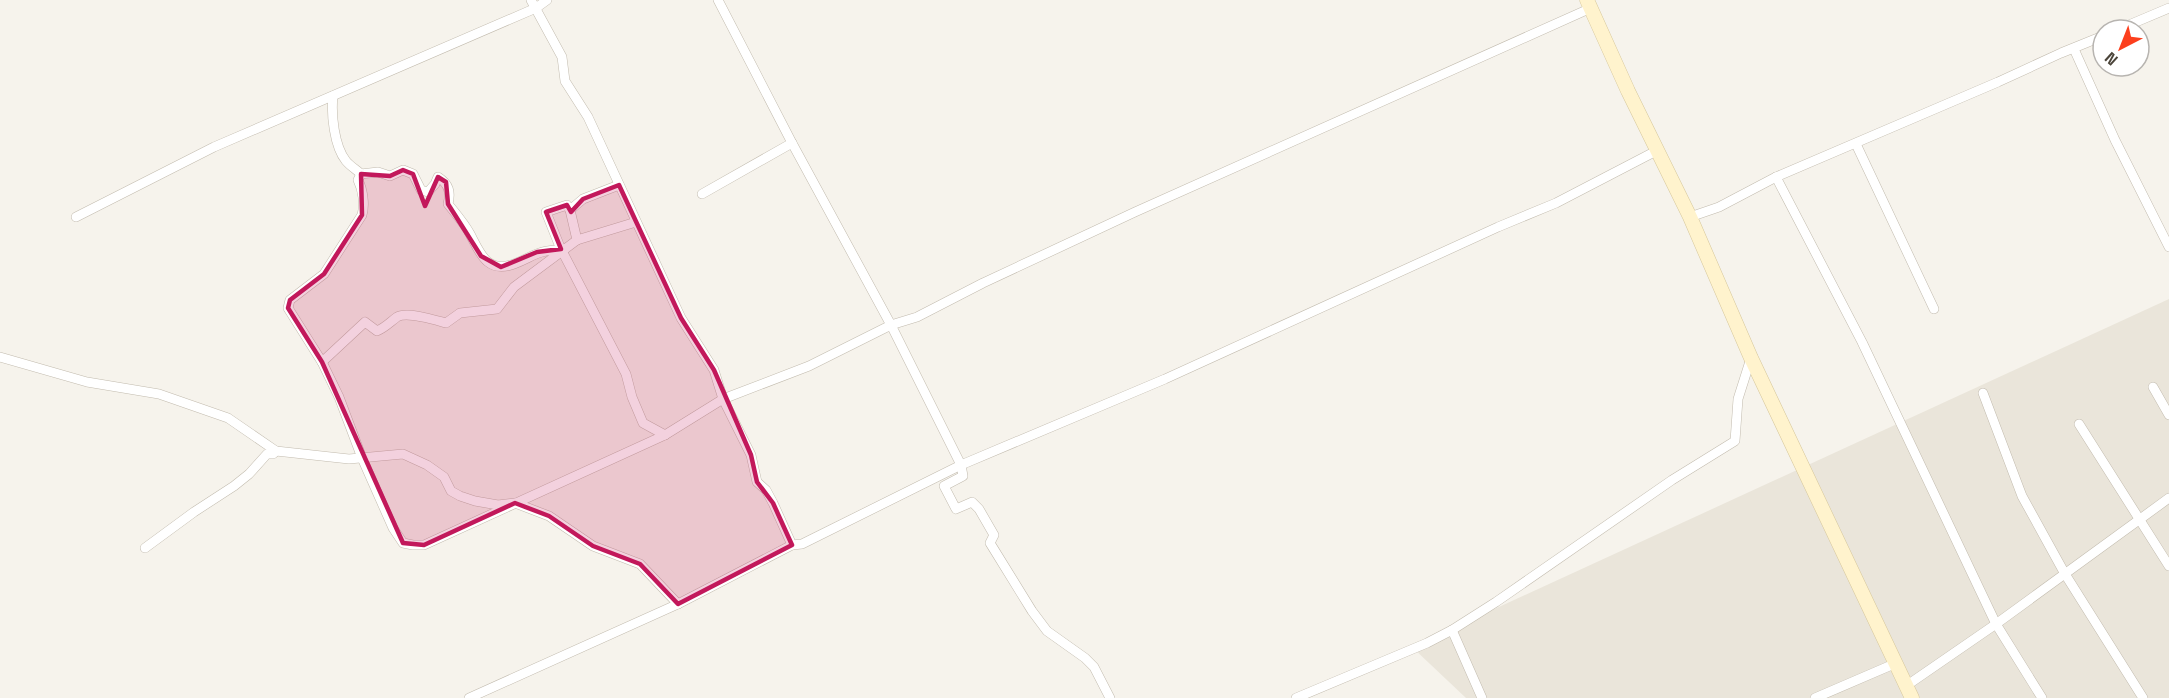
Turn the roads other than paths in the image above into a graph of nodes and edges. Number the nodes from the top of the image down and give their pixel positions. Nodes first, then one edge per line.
1 (547, 0) edge
2 (718, 0) edge
3 (534, 4) edge
4 (1589, 4) edge
5 (2169, 8) edge
6 (2145, 18) edge
7 (2091, 41) edge
8 (2074, 49) junction
9 (333, 96) junction
10 (792, 143) junction
11 (1856, 144) junction
12 (1658, 150) junction
13 (361, 174) junction
14 (1776, 177) junction
15 (619, 184) junction
16 (702, 194) dead end
17 (570, 210) junction
18 (76, 217) dead end
19 (1690, 217) junction
20 (636, 222) junction
21 (577, 240) junction
22 (2169, 247) edge
23 (562, 250) junction
24 (1934, 309) dead end
25 (891, 325) junction
26 (0, 357) edge
27 (1751, 358) junction
28 (322, 362) junction
29 (2153, 387) dead end
30 (1983, 393) dead end
31 (723, 399) junction
32 (2169, 415) edge
33 (2079, 424) dead end
34 (665, 435) junction
35 (276, 451) junction
36 (362, 458) junction
37 (961, 465) junction
38 (2169, 498) edge
39 (514, 503) junction
40 (2140, 521) junction
41 (792, 545) junction
42 (145, 548) dead end
43 (2169, 566) edge
44 (2065, 574) junction
45 (678, 604) junction
46 (1996, 624) junction
47 (1452, 630) junction
48 (1894, 664) junction
49 (1909, 692) edge
50 (469, 698) edge
51 (1110, 698) edge
52 (1296, 698) edge
53 (1482, 698) edge
54 (1815, 698) edge
55 (2042, 698) edge
56 (2143, 698) edge

1 - 3 street
2 - 10 street
3 - 9 street
3 - 15 street
4 - 12 street
4 - 25 street
5 - 6 street
7 - 8 street
8 - 11 street
8 - 22 street
9 - 13 street
9 - 18 street
10 - 16 street
10 - 25 street
11 - 14 street
11 - 24 street
12 - 19 street
12 - 37 street
13 - 23 street
13 - 28 street
14 - 19 street
14 - 46 street
15 - 17 street
15 - 20 street
17 - 21 street
17 - 23 street
19 - 27 street
20 - 21 street
20 - 31 street
21 - 23 street
23 - 28 street
23 - 34 street
25 - 31 street
25 - 37 street
26 - 35 street
27 - 47 street
27 - 48 street
28 - 36 street
29 - 32 street
30 - 44 street
31 - 34 street
31 - 41 street
33 - 40 street
34 - 39 street
35 - 36 street
35 - 42 street
36 - 39 street
36 - 39 street
37 - 41 street
37 - 51 street
38 - 40 street
39 - 45 street
40 - 43 street
40 - 44 street
41 - 45 street
44 - 46 street
44 - 56 street
45 - 50 street
46 - 49 street
46 - 55 street
47 - 52 street
47 - 53 street
48 - 49 street
48 - 54 street

